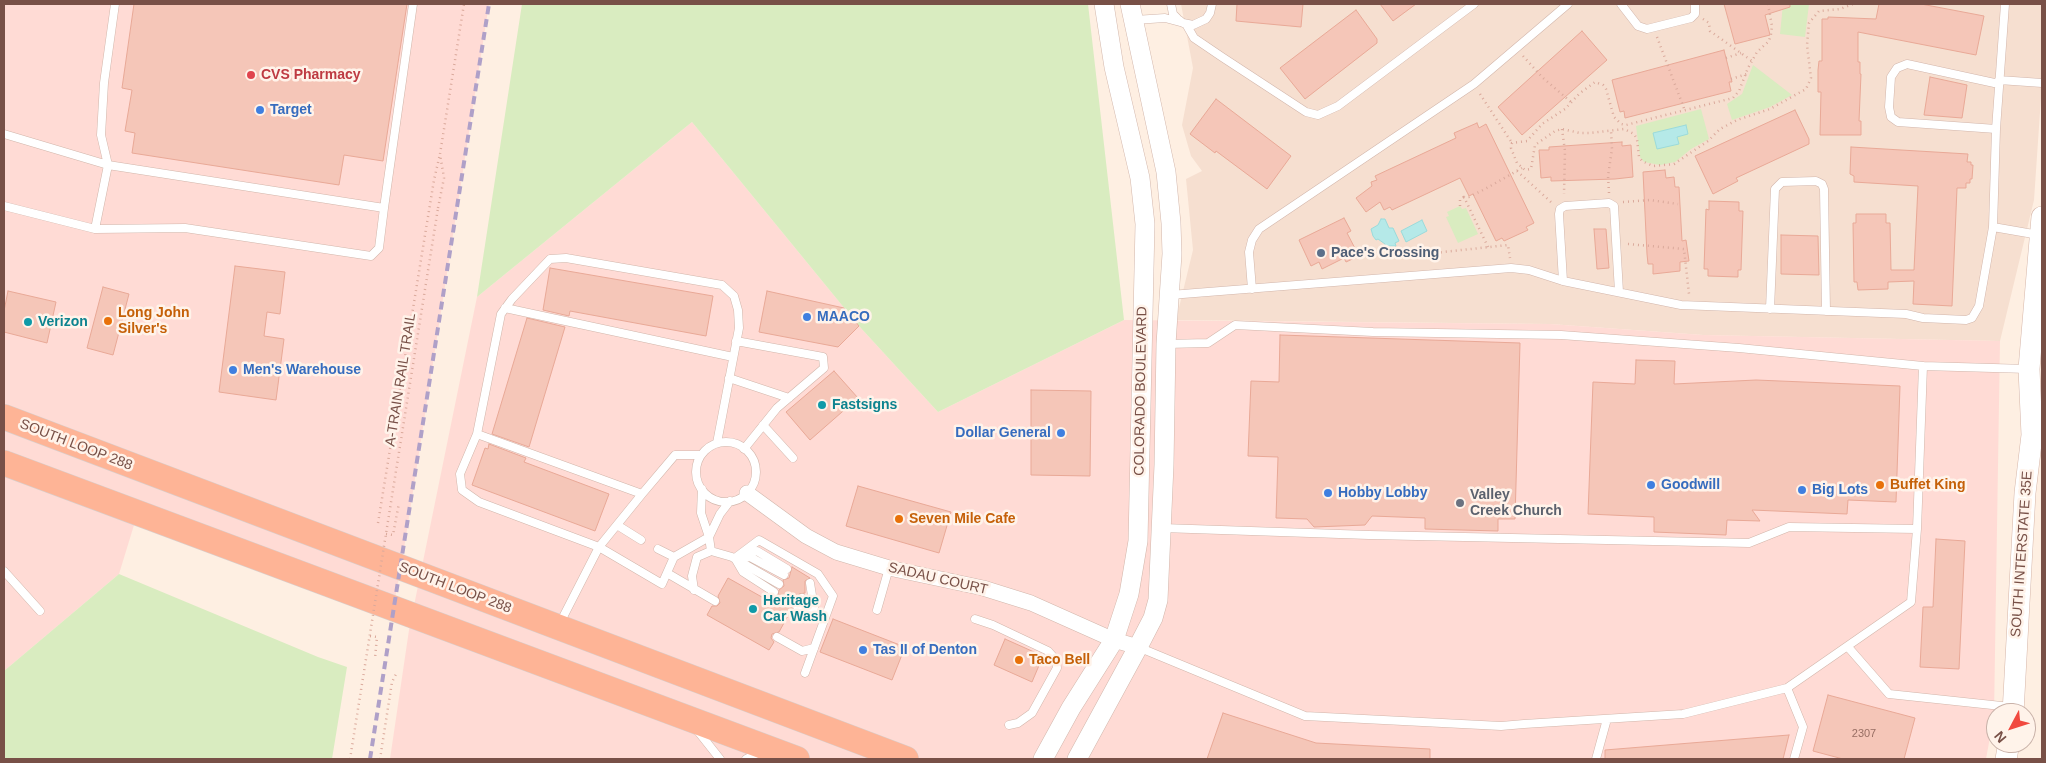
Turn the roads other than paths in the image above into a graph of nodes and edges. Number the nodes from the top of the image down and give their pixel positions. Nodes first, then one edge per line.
1 (115, 4) edge
2 (413, 4) edge
3 (1170, 4) edge
4 (1212, 4) edge
5 (1474, 4) edge
6 (1568, 4) edge
7 (1621, 4) edge
8 (1695, 4) edge
9 (2006, 4) edge
10 (1131, 12) edge
11 (1105, 13) edge
12 (1185, 23) junction
13 (1999, 82) junction
14 (2042, 83) edge
15 (1996, 129) junction
16 (4, 134) edge
17 (108, 165) junction
18 (4, 206) edge
19 (384, 208) junction
20 (2041, 226) edge
21 (1992, 227) junction
22 (95, 229) junction
23 (1563, 281) junction
24 (1252, 288) junction
25 (1619, 292) junction
26 (1143, 294) junction
27 (1168, 296) junction
28 (505, 308) junction
29 (1770, 309) junction
30 (1826, 311) junction
31 (736, 341) junction
32 (1166, 344) junction
33 (733, 357) junction
34 (1923, 366) junction
35 (2029, 369) junction
36 (729, 378) junction
37 (789, 398) junction
38 (4, 417) edge
39 (763, 425) junction
40 (478, 434) junction
41 (717, 443) junction
42 (744, 449) junction
43 (701, 455) junction
44 (793, 458) dead end
45 (4, 463) edge
46 (702, 489) junction
47 (747, 492) junction
48 (642, 494) junction
49 (730, 502) junction
50 (617, 525) junction
51 (1162, 528) junction
52 (1917, 529) junction
53 (709, 538) junction
54 (641, 540) dead end
55 (598, 547) junction
56 (658, 549) dead end
57 (710, 550) junction
58 (674, 557) junction
59 (735, 558) junction
60 (889, 568) junction
61 (4, 571) edge
62 (786, 572) dead end
63 (667, 573) junction
64 (779, 584) dead end
65 (809, 585) dead end
66 (694, 590) junction
67 (774, 592) dead end
68 (802, 598) dead end
69 (715, 602) dead end
70 (797, 606) dead end
71 (814, 608) junction
72 (877, 610) dead end
73 (40, 611) dead end
74 (975, 620) dead end
75 (824, 621) junction
76 (558, 627) junction
77 (777, 636) dead end
78 (1114, 640) junction
79 (1138, 647) junction
80 (1848, 647) junction
81 (814, 648) junction
82 (805, 673) dead end
83 (1788, 688) junction
84 (2013, 703) edge
85 (1986, 707) edge
86 (686, 718) junction
87 (1607, 719) junction
88 (1009, 725) dead end
89 (768, 748) junction
90 (720, 759) edge
91 (746, 759) edge
92 (797, 759) edge
93 (906, 759) edge
94 (1043, 759) edge
95 (1076, 759) edge
96 (1596, 759) edge
97 (1794, 759) edge

1 - 17 lane
2 - 19 lane
3 - 12 lane
4 - 12 lane
5 - 12 lane
6 - 24 lane
7 - 8 lane
9 - 13 lane
10 - 11 street
10 - 12 lane
10 - 27 street, COLORADO BOULEVARD
11 - 26 street, COLORADO BOULEVARD
13 - 14 lane
13 - 15 lane
13 - 15 lane
15 - 21 lane
16 - 17 lane
17 - 19 lane
17 - 22 lane
18 - 22 lane
19 - 22 lane
20 - 21 lane
20 - 35 main road, SOUTH INTERSTATE 35E
21 - 30 lane
23 - 24 lane
23 - 25 lane
23 - 25 lane
24 - 27 lane
25 - 29 lane
26 - 27 street
26 - 78 street, COLORADO BOULEVARD
27 - 32 street, COLORADO BOULEVARD
28 - 31 lane
28 - 33 lane
28 - 40 lane
29 - 30 lane
29 - 30 lane
31 - 33 lane
31 - 37 lane
32 - 34 lane
32 - 51 street, COLORADO BOULEVARD
33 - 36 lane
34 - 35 lane
34 - 52 lane
35 - 84 main road, SOUTH INTERSTATE 35E
36 - 37 lane
36 - 41 lane
37 - 39 lane
38 - 76 highway, SOUTH LOOP 288
39 - 42 lane
39 - 44 lane
40 - 48 lane
40 - 55 lane
41 - 42 lane
41 - 43 lane
42 - 47 lane
43 - 46 lane
43 - 48 lane
45 - 86 highway
46 - 49 lane
46 - 53 lane
47 - 49 lane
47 - 60 street, SADAU COURT
48 - 50 lane
49 - 53 lane
50 - 54 lane
50 - 55 lane
51 - 52 lane
51 - 79 street, COLORADO BOULEVARD
52 - 80 lane
53 - 57 lane
53 - 58 lane
55 - 63 lane
55 - 76 lane
56 - 58 lane
57 - 59 lane
57 - 66 lane
58 - 63 lane
59 - 62 lane
59 - 64 lane
59 - 67 lane
59 - 75 lane
60 - 72 lane
60 - 78 street, SADAU COURT
61 - 73 lane
63 - 66 lane
65 - 71 lane
66 - 69 lane
68 - 71 lane
70 - 71 lane
71 - 75 lane
74 - 88 lane
75 - 81 lane
76 - 93 highway, SOUTH LOOP 288
77 - 81 lane
78 - 79 street, SADAU COURT
78 - 94 street, COLORADO BOULEVARD
79 - 87 lane
79 - 95 street, COLORADO BOULEVARD
80 - 83 lane
80 - 85 lane
81 - 82 lane
83 - 87 lane
83 - 97 lane
86 - 89 highway
86 - 90 lane
87 - 96 lane
89 - 91 lane
89 - 92 highway

